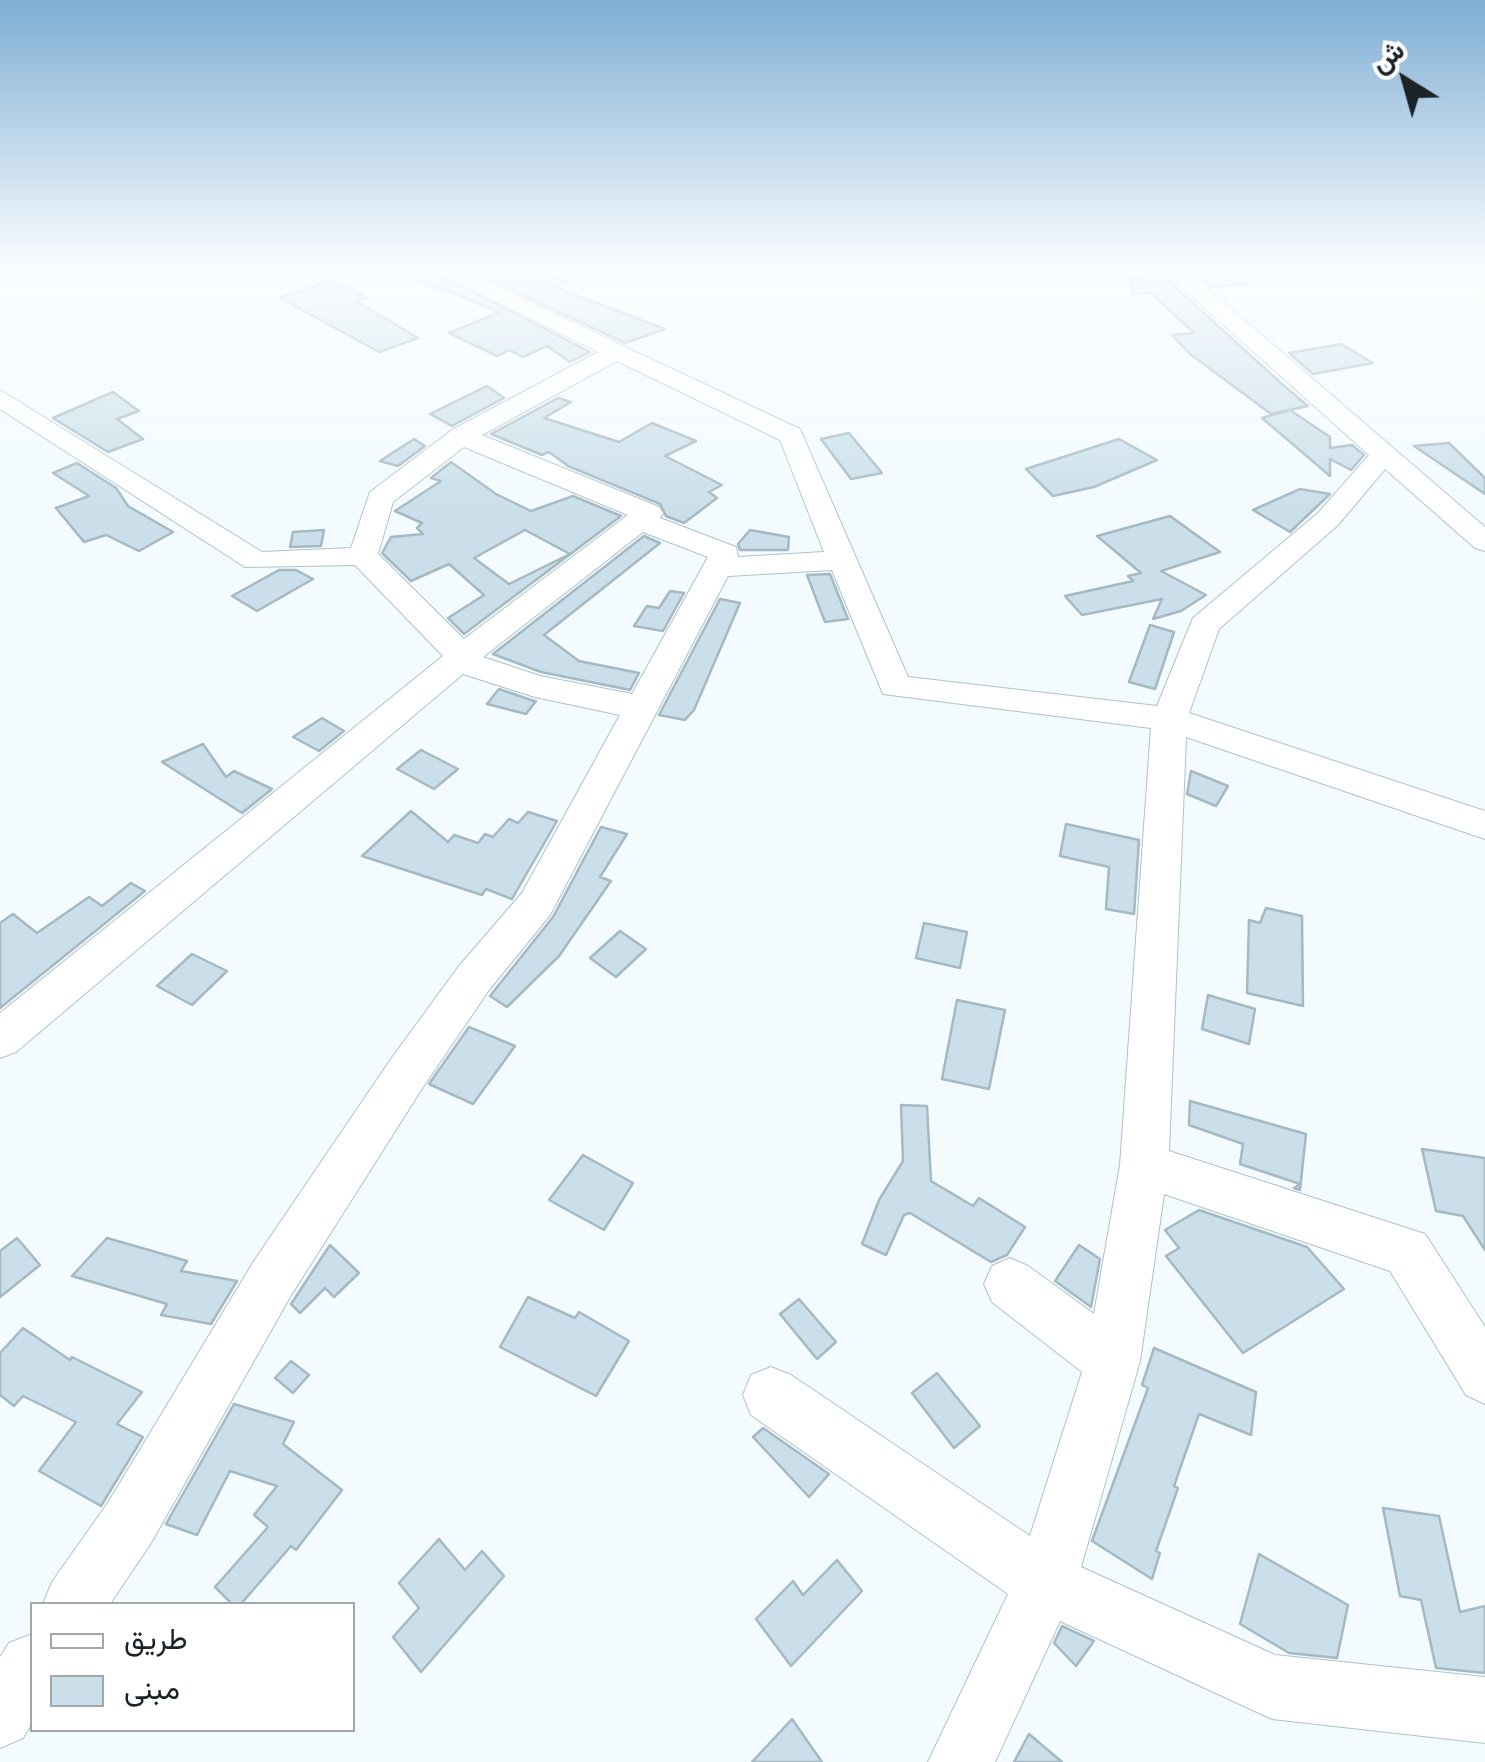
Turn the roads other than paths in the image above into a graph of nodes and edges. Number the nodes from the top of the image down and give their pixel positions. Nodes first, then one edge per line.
1 (611, 350) edge
2 (1266, 350) edge
3 (615, 352) junction
4 (0, 398) edge
5 (462, 436) junction
6 (1384, 454) junction
7 (640, 520) junction
8 (1485, 542) edge
9 (363, 556) junction
10 (843, 560) junction
11 (718, 567) junction
12 (461, 658) junction
13 (639, 708) junction
14 (1169, 719) junction
15 (1485, 824) edge
16 (0, 1040) edge
17 (1144, 1166) junction
18 (1010, 1284) dead end
19 (1113, 1361) junction
20 (1485, 1376) edge
21 (771, 1394) dead end
22 (1046, 1583) junction
23 (75, 1602) edge
24 (30, 1669) edge
25 (1485, 1710) edge
26 (0, 1714) edge
27 (961, 1762) edge

1 - 3 street
2 - 6 street
3 - 5 street
3 - 10 street
4 - 9 street
5 - 7 street
5 - 9 street
6 - 8 street
6 - 14 street
7 - 11 street
7 - 12 street
9 - 12 street
10 - 11 street
10 - 14 street
11 - 13 street
12 - 13 street
12 - 16 street
13 - 23 street
14 - 15 street
14 - 17 street
17 - 19 street
17 - 20 street
18 - 19 street
19 - 22 street
21 - 22 street
22 - 25 street
22 - 27 street
24 - 26 street

